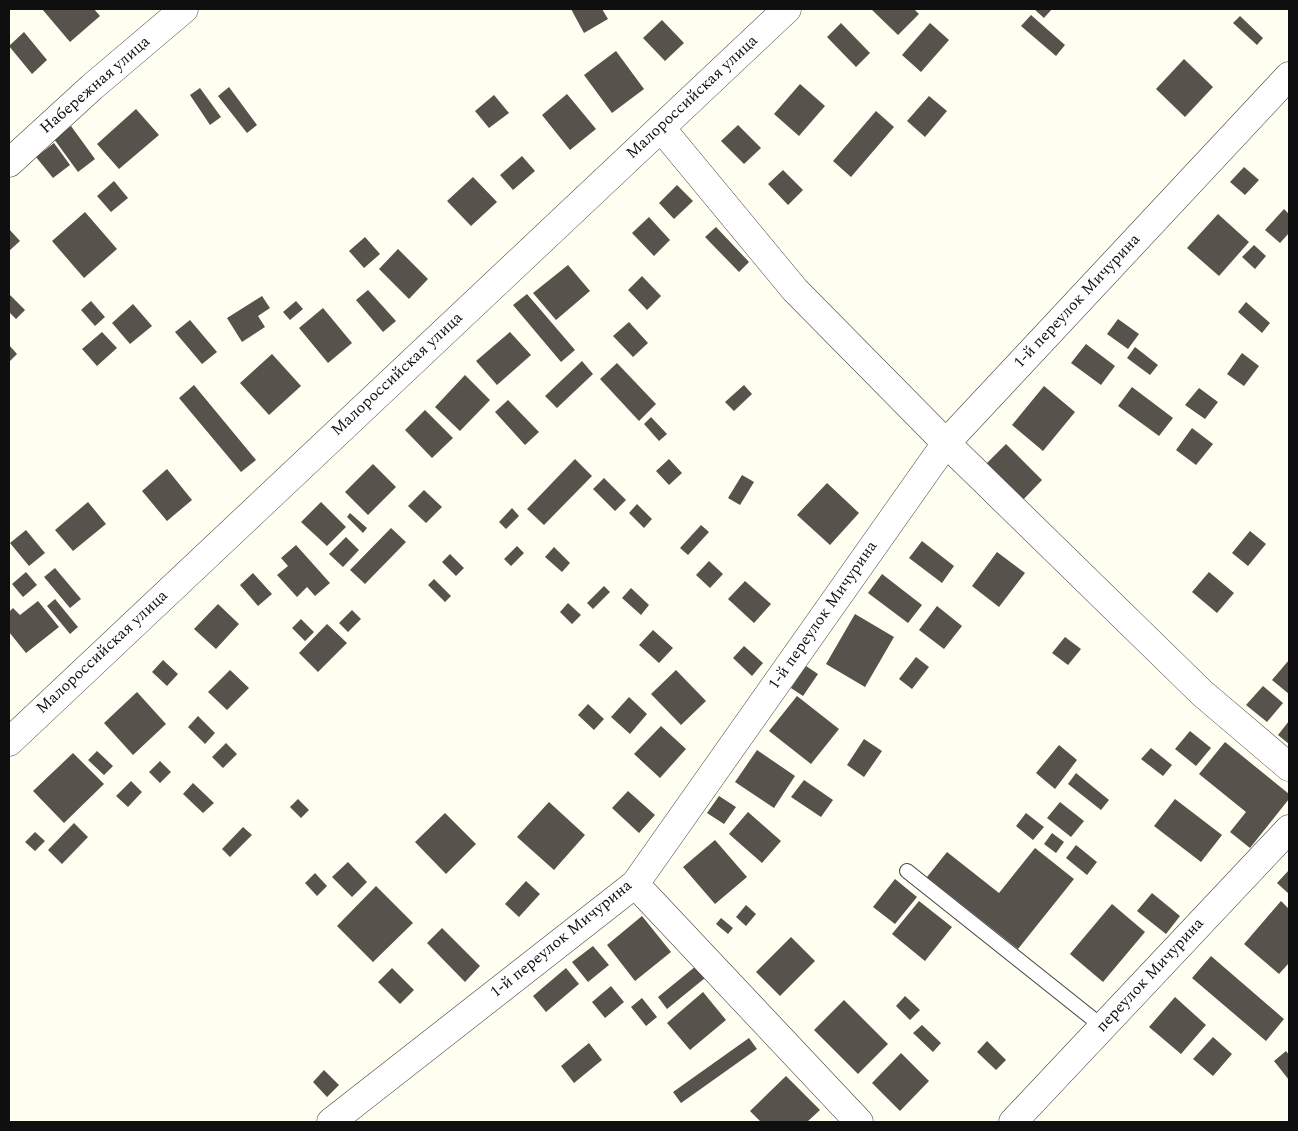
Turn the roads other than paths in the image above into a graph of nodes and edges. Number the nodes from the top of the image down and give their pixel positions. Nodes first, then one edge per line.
1 (184, 9) edge
2 (787, 9) edge
3 (1289, 76) edge
4 (661, 128) junction
5 (9, 163) edge
6 (946, 444) junction
7 (9, 742) edge
8 (1289, 767) edge
9 (1289, 829) edge
10 (907, 871) dead end
11 (635, 884) junction
12 (1103, 1027) junction
13 (331, 1122) edge
14 (859, 1122) edge
15 (1013, 1122) edge

1 - 5 street, Набережная улица
2 - 4 street, Малороссийская улица
3 - 6 street, 1-й переулок Мичурина
4 - 6 street
4 - 7 street, Малороссийская улица
6 - 8 street
6 - 11 street, 1-й переулок Мичурина
9 - 12 street, переулок Мичурина
10 - 12 lane
11 - 13 street, 1-й переулок Мичурина
11 - 14 street
12 - 15 street, переулок Мичурина

